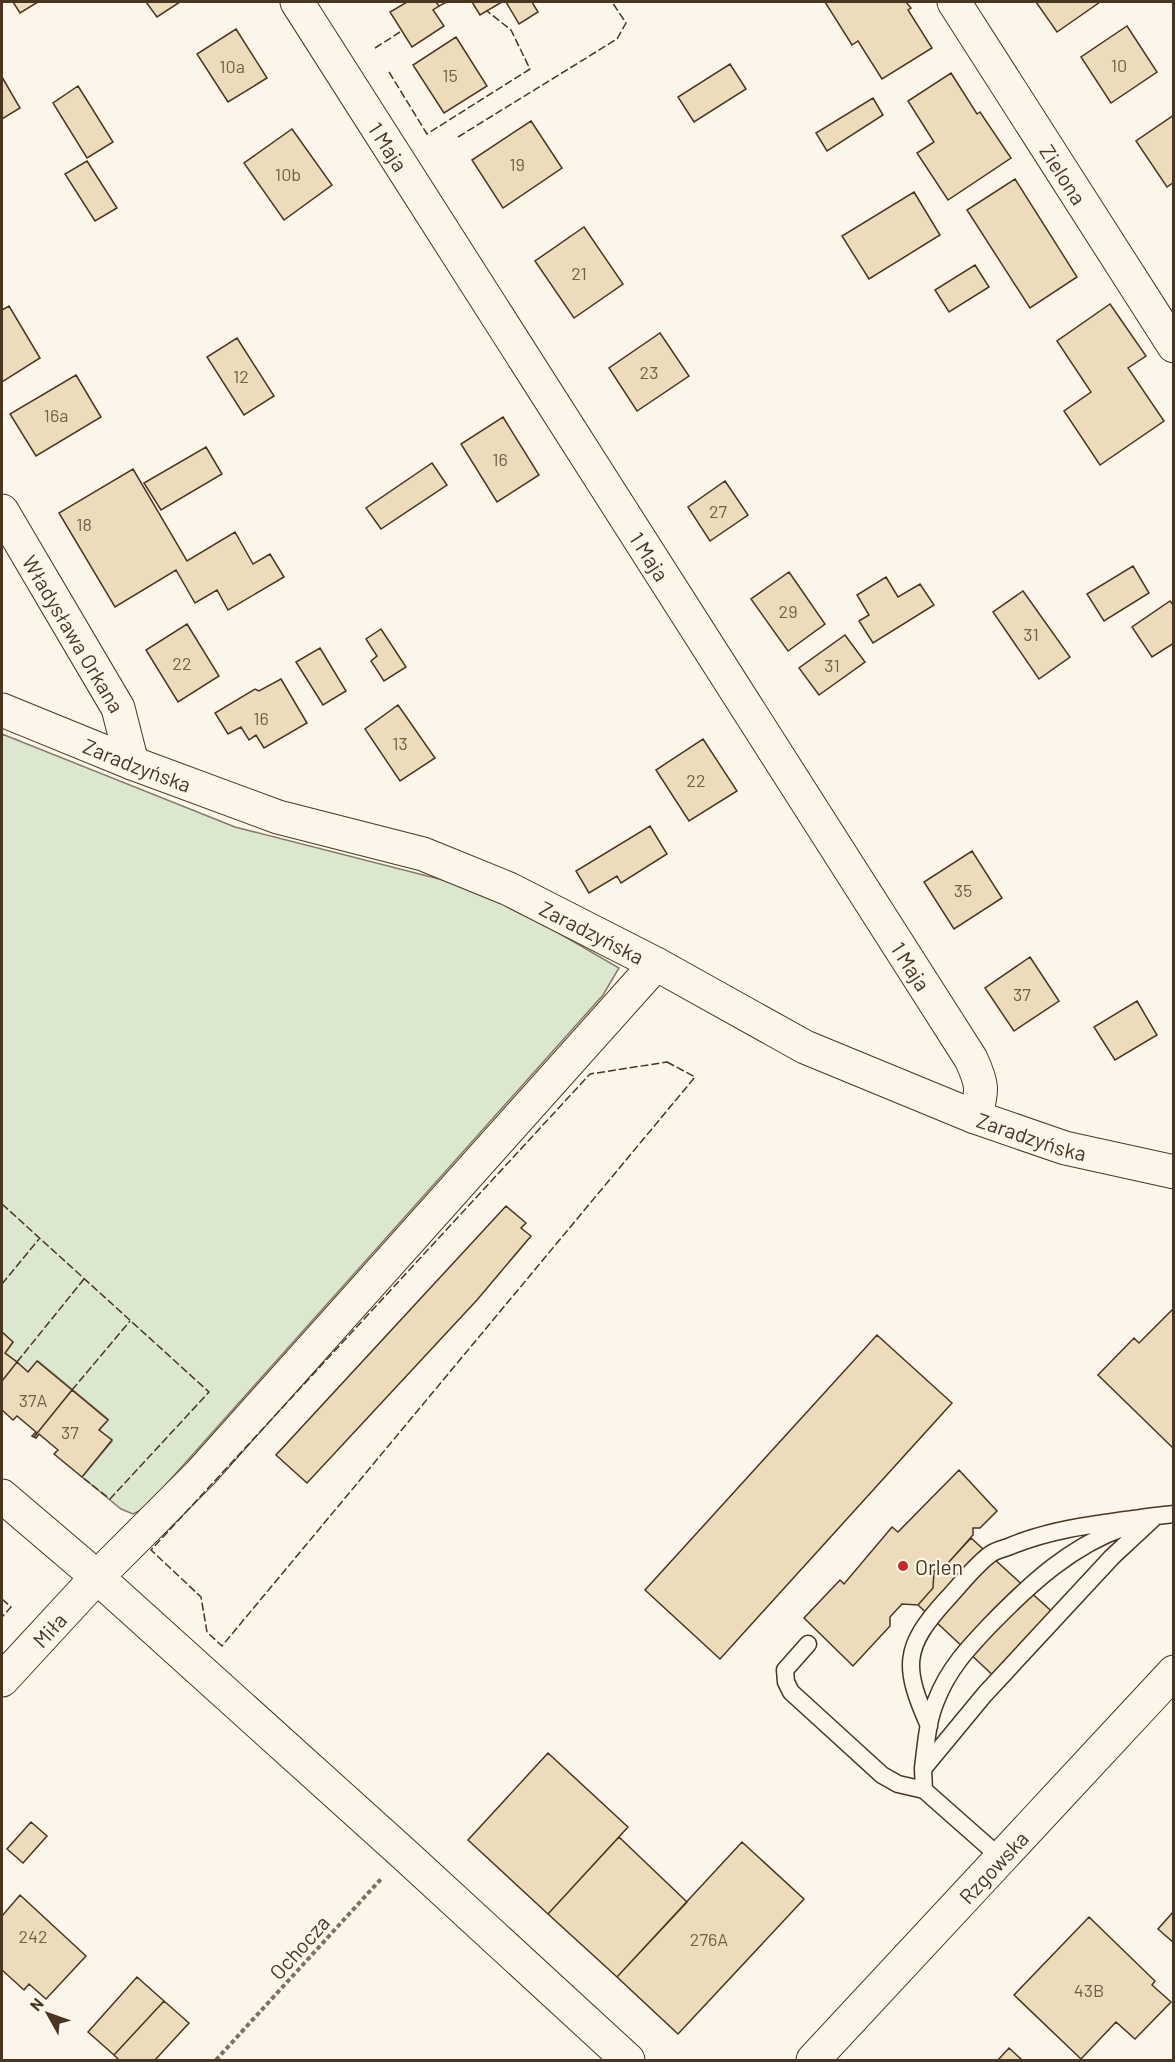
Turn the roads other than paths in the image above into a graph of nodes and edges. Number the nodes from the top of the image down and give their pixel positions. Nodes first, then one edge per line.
1 (297, 2) edge
2 (954, 2) edge
3 (1173, 346) edge
4 (2, 511) edge
5 (2, 710) edge
6 (132, 763) junction
7 (656, 964) junction
8 (975, 1117) junction
9 (1173, 1172) edge
10 (2, 1496) edge
11 (1165, 1515) edge
12 (97, 1577) junction
13 (808, 1644) dead end
14 (1173, 1672) edge
15 (2, 1680) edge
16 (929, 1726) junction
17 (923, 1769) junction
18 (924, 1790) junction
19 (1001, 1858) junction
20 (628, 2061) edge
21 (813, 2061) edge

1 - 8 street, 1 Maja
2 - 3 street, Zielona
4 - 6 street, Władysława Orkana
5 - 6 street, Zaradzyńska
6 - 7 street, Zaradzyńska
7 - 8 street, Zaradzyńska
7 - 12 street, Miła
8 - 9 street, Zaradzyńska
10 - 12 street
11 - 16 lane
11 - 16 lane
11 - 17 lane
12 - 15 street, Miła
12 - 20 street
13 - 18 lane
14 - 19 street, Rzgowska
16 - 17 lane
17 - 18 lane
18 - 19 lane
19 - 21 street, Rzgowska

